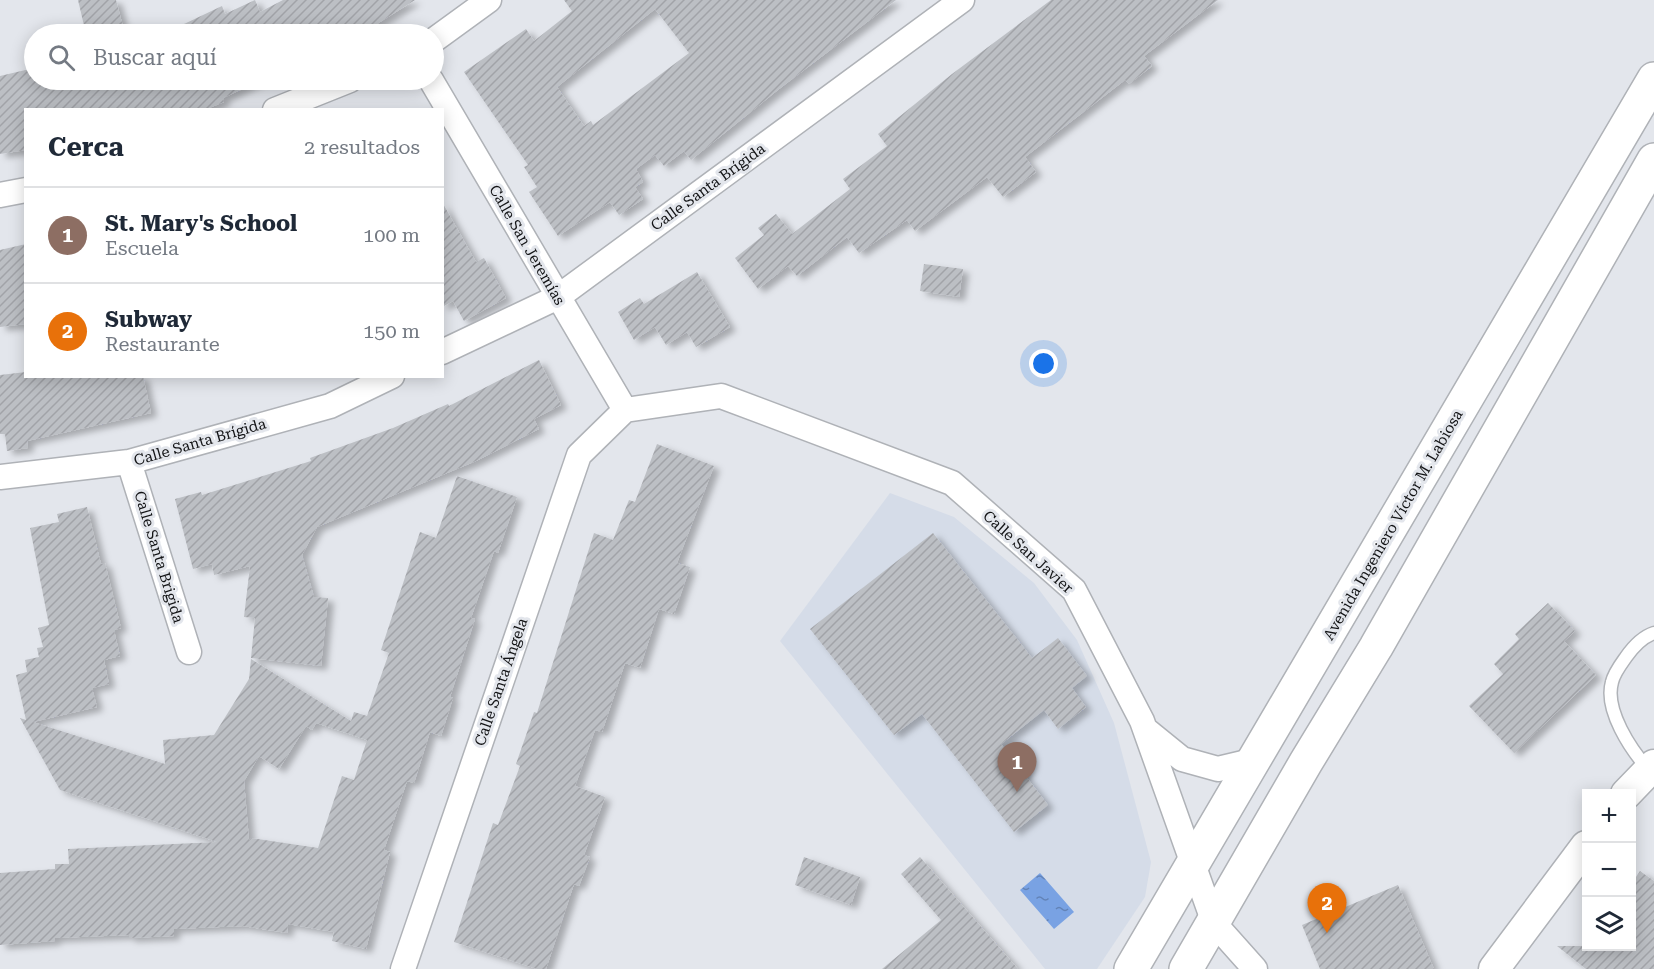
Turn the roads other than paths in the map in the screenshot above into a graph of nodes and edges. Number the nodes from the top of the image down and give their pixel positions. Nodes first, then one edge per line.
1 (489, 0) edge
2 (962, 0) edge
3 (444, 33) edge
4 (1654, 79) edge
5 (325, 90) edge
6 (437, 90) edge
7 (280, 108) edge
8 (1654, 160) edge
9 (24, 190) edge
10 (0, 195) edge
11 (558, 297) junction
12 (444, 351) edge
13 (388, 378) edge
14 (624, 410) junction
15 (129, 462) junction
16 (0, 477) edge
17 (1654, 633) edge
18 (189, 652) dead end
19 (1144, 728) junction
20 (1256, 760) junction
21 (1652, 767) edge
22 (1631, 789) edge
23 (1582, 853) edge
24 (1194, 865) junction
25 (1214, 923) junction
26 (403, 969) edge
27 (1131, 969) edge
28 (1186, 969) edge
29 (1255, 969) edge
30 (1494, 969) edge

1 - 3 street
2 - 11 street, Calle Santa Brígida
4 - 20 main road, Avenida Ingeniero Víctor M. Labiosa
5 - 7 street
6 - 11 street, Calle San Jeremías
8 - 25 main road
9 - 10 street
11 - 12 street, Calle Santa Brígida
11 - 14 street, Calle San Jeremías
13 - 15 street, Calle Santa Brígida
14 - 19 street, Calle San Javier
14 - 26 street, Calle Santa Ángela
15 - 16 street, Calle Santa Brígida
15 - 18 street, Calle Santa Brigida
17 - 21 lane
19 - 20 street
19 - 24 street, Calle San Javier
20 - 24 main road, Avenida Ingeniero Víctor M. Labiosa
21 - 22 street
23 - 30 street
24 - 25 street, Calle San Javier
24 - 27 main road, Avenida Ingeniero Víctor M. Labiosa
25 - 28 main road
25 - 29 street, Calle San Javier

